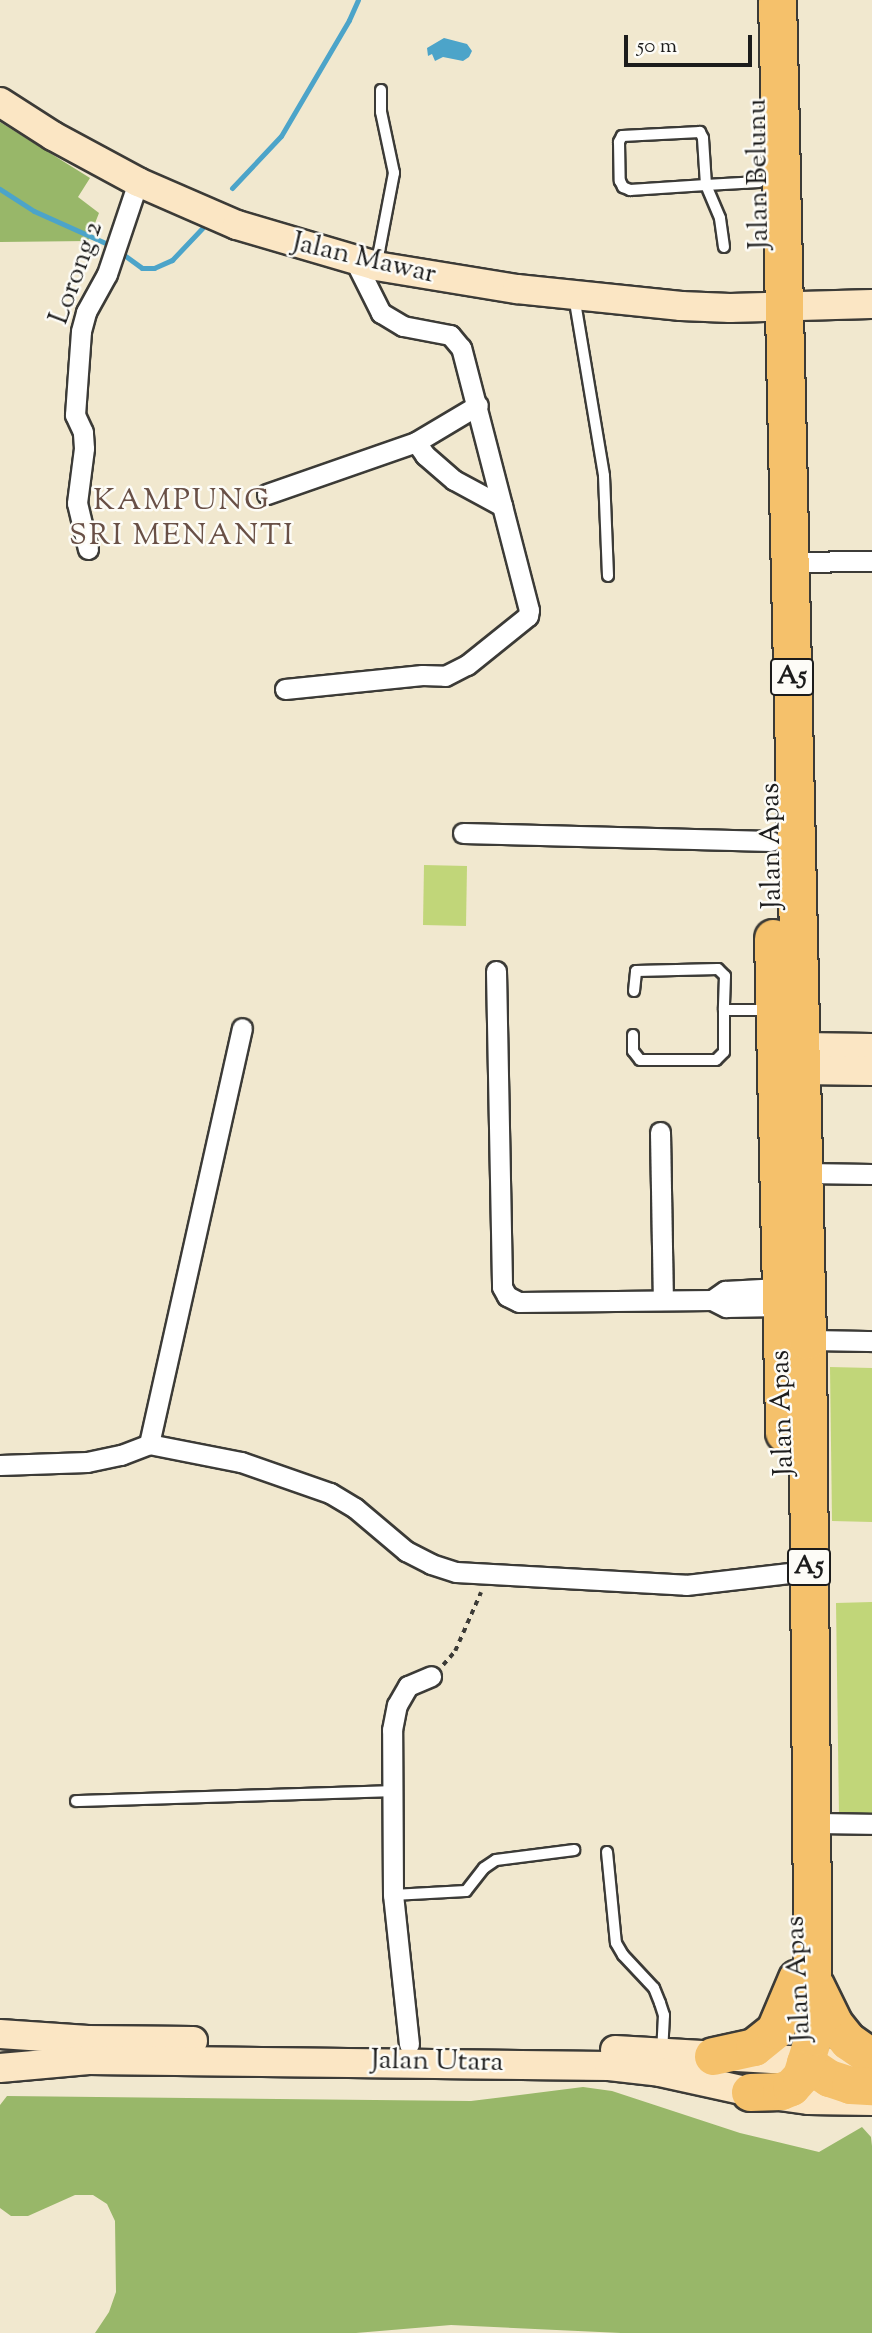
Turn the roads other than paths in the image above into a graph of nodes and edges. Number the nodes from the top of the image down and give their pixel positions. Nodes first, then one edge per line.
1 (757, 0) edge
2 (778, 0) edge
3 (381, 90) dead end
4 (0, 102) edge
5 (759, 181) junction
6 (138, 182) junction
7 (706, 186) junction
8 (724, 247) dead end
9 (365, 263) junction
10 (573, 295) junction
11 (872, 304) edge
12 (771, 306) junction
13 (478, 405) junction
14 (416, 442) junction
15 (267, 494) dead end
16 (502, 506) junction
17 (88, 549) dead end
18 (872, 561) edge
19 (789, 562) junction
20 (608, 576) dead end
21 (285, 689) dead end
22 (463, 833) dead end
23 (771, 841) junction
24 (496, 971) dead end
25 (634, 991) dead end
26 (724, 1010) junction
27 (775, 1010) junction
28 (242, 1028) dead end
29 (632, 1035) dead end
30 (872, 1048) edge
31 (793, 1067) junction
32 (872, 1071) edge
33 (660, 1132) dead end
34 (804, 1173) junction
35 (872, 1174) edge
36 (779, 1297) junction
37 (663, 1300) junction
38 (807, 1340) junction
39 (872, 1341) edge
40 (149, 1444) junction
41 (0, 1465) edge
42 (789, 1573) junction
43 (431, 1676) road end
44 (391, 1791) junction
45 (76, 1801) dead end
46 (811, 1824) junction
47 (872, 1824) edge
48 (574, 1850) dead end
49 (607, 1852) dead end
50 (393, 1895) junction
51 (804, 1978) junction
52 (0, 2034) edge
53 (408, 2044) junction
54 (662, 2052) junction
55 (713, 2056) junction
56 (872, 2058) edge
57 (805, 2062) junction
58 (872, 2065) edge
59 (0, 2068) edge
60 (750, 2092) junction
61 (869, 2101) edge

1 - 5 highway, Jalan Belunu / A5
2 - 12 highway, Jalan Belunu / A5
3 - 9 lane
4 - 6 main road, Jalan Mawar
5 - 7 lane
5 - 12 highway, Jalan Belunu / A5
6 - 9 main road, Jalan Mawar
6 - 17 street, Lorong 2
7 - 7 lane
7 - 8 lane
9 - 10 main road, Jalan Mawar
9 - 13 street
10 - 12 main road, Jalan Mawar
10 - 20 lane
11 - 12 main road, Jalan Mawar
12 - 19 highway, Jalan Apas / A5
12 - 23 highway, Jalan Apas / A5
13 - 14 street
13 - 16 street
14 - 15 street
14 - 16 street
16 - 21 street
18 - 19 street
19 - 31 highway, Jalan Apas / A5
22 - 23 street
23 - 27 highway, Jalan Apas / A5
24 - 37 street
25 - 26 lane
26 - 27 lane
26 - 29 lane
27 - 31 highway, Jalan Apas / A5
28 - 40 street
30 - 31 main road
31 - 32 main road
31 - 34 highway, Jalan Apas / A5
31 - 36 highway, Jalan Apas / A5
33 - 37 street
34 - 35 street
34 - 38 highway, Jalan Apas / A5
36 - 37 street
36 - 42 highway, Jalan Apas / A5
38 - 39 street
38 - 46 highway, Jalan Apas / A5
40 - 41 street
40 - 42 street
42 - 51 highway, Jalan Apas / A5
43 - 44 street
44 - 45 lane
44 - 50 street
46 - 47 street
46 - 51 highway, Jalan Apas / A5
48 - 50 lane
49 - 54 lane
50 - 53 street
51 - 55 highway
51 - 56 highway
51 - 57 highway, Jalan Apas / A5
52 - 53 main road, Jalan Utara
53 - 54 main road, Jalan Utara
54 - 55 main road, Jalan Utara
55 - 57 main road, Jalan Utara
57 - 58 main road, Jalan Utara
57 - 60 highway
57 - 61 highway
59 - 60 main road, Jalan Utara
60 - 61 main road, Jalan Utara

